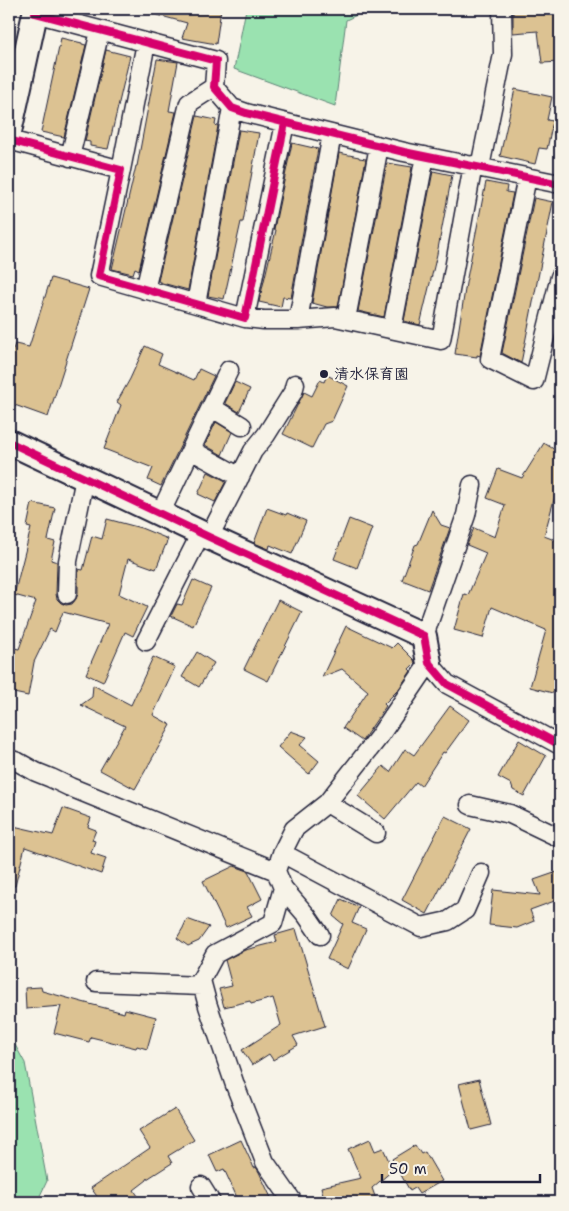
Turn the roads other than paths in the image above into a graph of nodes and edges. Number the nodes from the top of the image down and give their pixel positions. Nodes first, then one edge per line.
1 (502, 9) edge
2 (35, 11) edge
3 (100, 30) junction
4 (146, 43) junction
5 (214, 87) junction
6 (232, 108) junction
7 (285, 122) junction
8 (9, 132) edge
9 (332, 134) junction
10 (9, 140) edge
11 (379, 146) junction
12 (425, 156) junction
13 (70, 157) junction
14 (476, 166) junction
15 (121, 170) junction
16 (527, 177) junction
17 (560, 184) edge
18 (559, 286) edge
19 (145, 290) junction
20 (196, 304) junction
21 (245, 318) junction
22 (346, 319) junction
23 (298, 320) junction
24 (392, 329) junction
25 (228, 370) dead end
26 (295, 384) dead end
27 (211, 406) junction
28 (242, 426) dead end
29 (9, 442) edge
30 (190, 450) junction
31 (240, 476) junction
32 (85, 478) junction
33 (472, 485) dead end
34 (160, 514) junction
35 (205, 535) junction
36 (68, 594) dead end
37 (424, 636) junction
38 (146, 641) dead end
39 (429, 663) junction
40 (560, 745) edge
41 (9, 759) edge
42 (327, 803) junction
43 (470, 806) dead end
44 (376, 833) dead end
45 (560, 838) edge
46 (282, 853) junction
47 (276, 871) junction
48 (481, 873) dead end
49 (283, 888) junction
50 (320, 935) dead end
51 (96, 982) dead end
52 (202, 986) junction
53 (201, 1186) dead end
54 (211, 1202) edge
55 (293, 1202) edge

1 - 14 street
2 - 3 street
2 - 8 street
3 - 4 street
3 - 13 street
4 - 5 street
4 - 15 street
5 - 6 street
5 - 19 street
6 - 7 street
6 - 20 street
7 - 9 street
7 - 21 street
9 - 11 street
9 - 23 street
10 - 13 street
11 - 12 street
11 - 22 street
12 - 14 street
12 - 24 street
13 - 15 street
14 - 16 street
14 - 24 street
15 - 19 street
16 - 17 street
16 - 18 street
19 - 20 street
20 - 21 street
21 - 23 street
22 - 23 street
22 - 24 street
25 - 27 street
26 - 31 street
27 - 28 street
27 - 30 street
29 - 32 street
30 - 31 street
30 - 34 street
31 - 35 street
32 - 34 street
32 - 36 street
33 - 37 street
34 - 35 street
35 - 37 street
35 - 38 street
37 - 39 street
39 - 40 street
39 - 42 street
41 - 47 street
42 - 44 street
42 - 46 street
43 - 45 street
46 - 47 street
46 - 48 street
47 - 49 street
49 - 50 street
49 - 52 street
51 - 52 street
52 - 55 street
53 - 54 street

